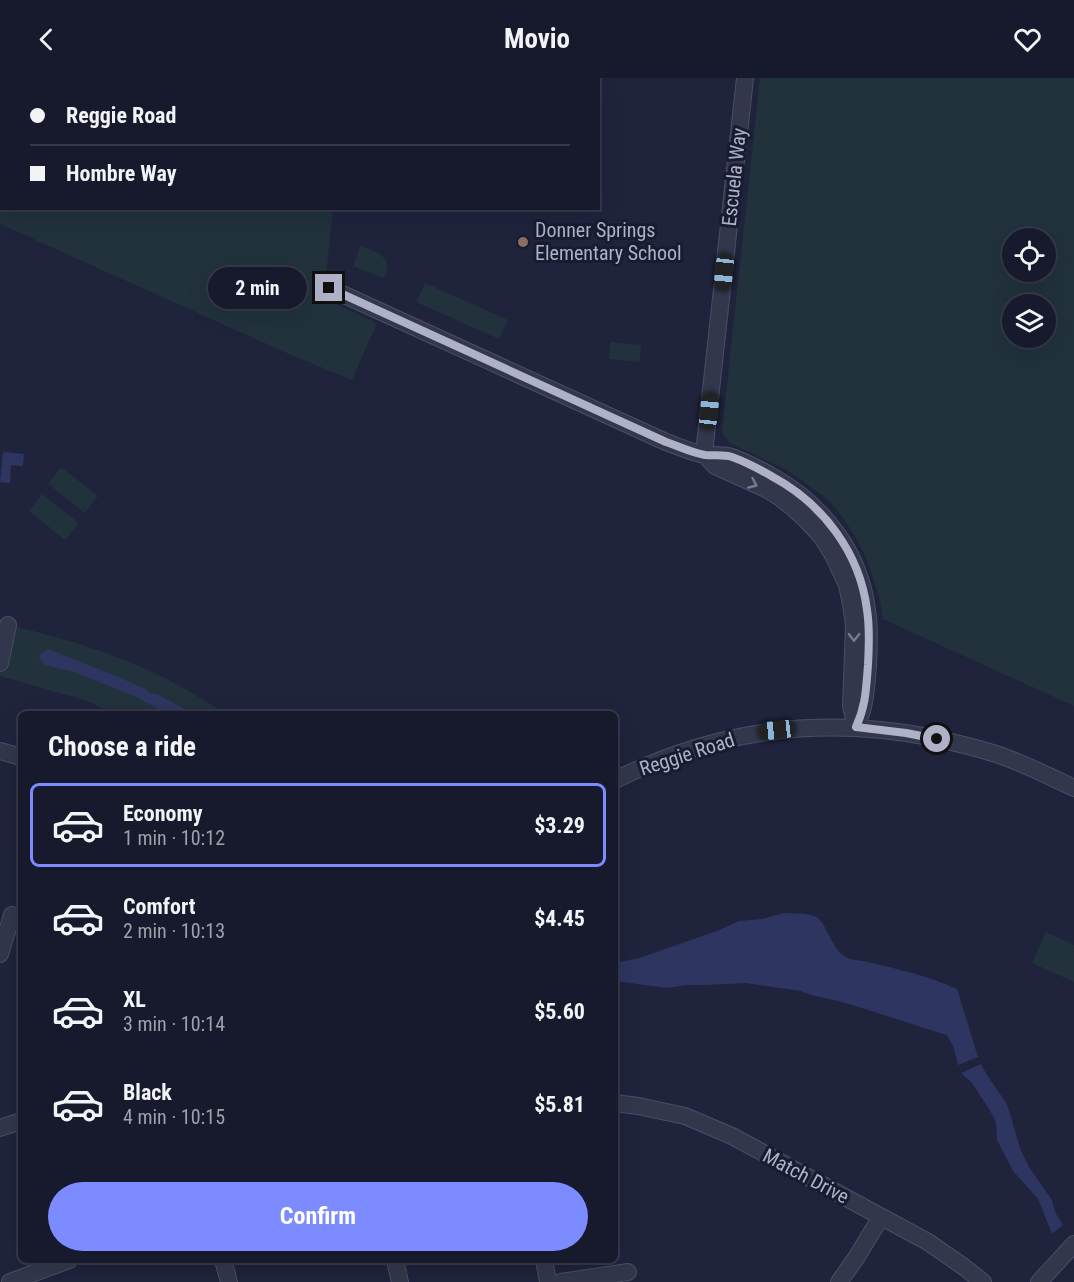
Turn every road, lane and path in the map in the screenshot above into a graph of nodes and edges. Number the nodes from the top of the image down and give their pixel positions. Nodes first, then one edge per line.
1 (745, 78) edge
2 (329, 288) dead end
3 (704, 454) junction
4 (9, 625) dead end
5 (0, 663) edge
6 (856, 727) junction
7 (0, 751) edge
8 (18, 756) edge
9 (618, 779) edge
10 (1074, 788) edge
11 (11, 914) edge
12 (0, 954) edge
13 (618, 1104) edge
14 (18, 1122) edge
15 (0, 1128) edge
16 (881, 1217) junction
17 (1074, 1244) edge
18 (61, 1263) edge
19 (224, 1263) edge
20 (396, 1263) edge
21 (545, 1263) edge
22 (628, 1272) dead end
23 (10, 1282) edge
24 (229, 1282) edge
25 (400, 1282) edge
26 (548, 1282) edge
27 (561, 1282) edge
28 (839, 1282) edge
29 (983, 1282) edge
30 (1039, 1282) edge

1 - 3 street, Escuela Way
2 - 3 street
3 - 6 street
4 - 5 street
6 - 9 street, Reggie Road
6 - 10 street, Reggie Road
7 - 8 street
11 - 12 street
13 - 16 street, Match Drive
14 - 15 street
16 - 28 street
16 - 29 street, Match Drive
17 - 30 street
18 - 23 street
19 - 24 street
20 - 25 street
21 - 26 street
22 - 27 street

